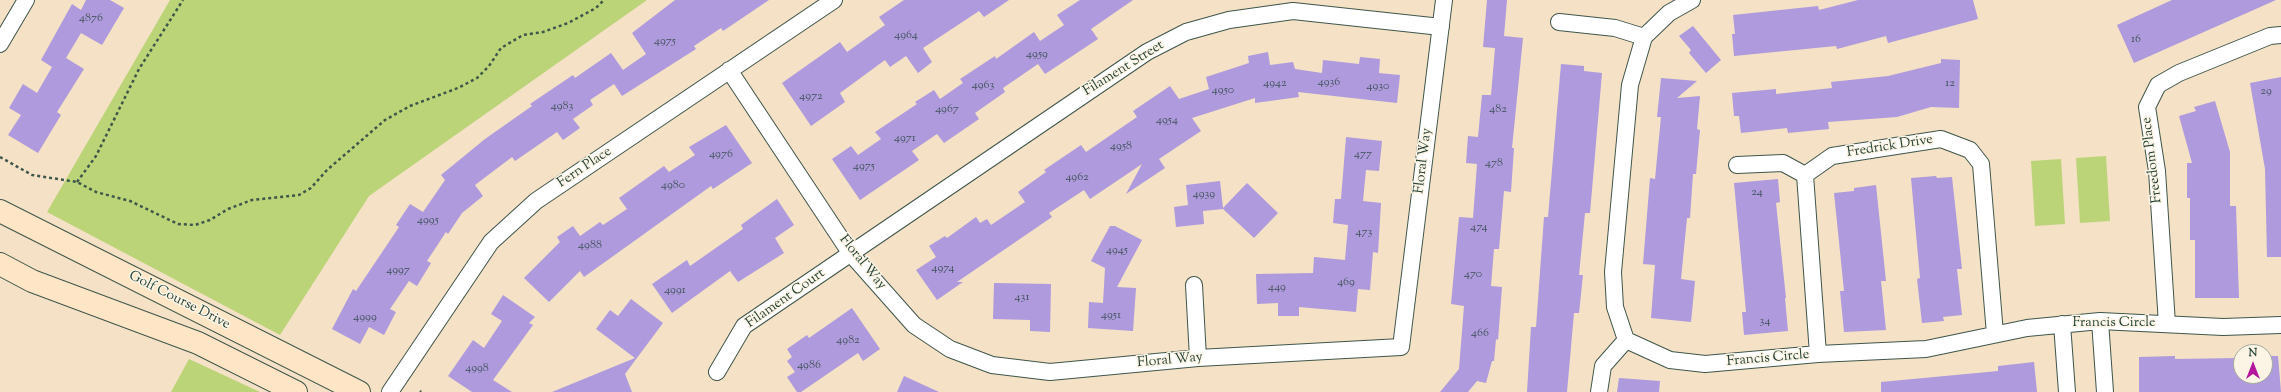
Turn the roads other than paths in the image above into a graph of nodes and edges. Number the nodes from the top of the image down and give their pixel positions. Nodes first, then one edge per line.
1 (26, 0) edge
2 (834, 0) edge
3 (1444, 0) edge
4 (1692, 0) edge
5 (1560, 22) dead end
6 (1441, 27) junction
7 (2281, 35) edge
8 (1644, 37) junction
9 (0, 44) edge
10 (729, 70) junction
11 (1737, 165) dead end
12 (1805, 174) junction
13 (0, 211) edge
14 (851, 254) junction
15 (0, 264) edge
16 (1194, 285) dead end
17 (2100, 321) junction
18 (2062, 324) junction
19 (2167, 324) junction
20 (2281, 325) edge
21 (1995, 334) junction
22 (1626, 340) junction
23 (1818, 354) junction
24 (1198, 358) junction
25 (717, 372) dead end
26 (296, 392) edge
27 (359, 392) edge
28 (390, 392) edge
29 (1599, 392) edge
30 (2067, 392) edge
31 (2105, 392) edge

1 - 9 street
2 - 10 street, Fern Place
3 - 6 street, Floral Way
4 - 8 street
5 - 8 street
6 - 14 street, Filament Street
6 - 24 street, Floral Way
7 - 19 street, Freedom Place
8 - 22 street
10 - 14 street, Floral Way
10 - 28 street, Fern Place
11 - 12 street
12 - 21 street, Fredrick Drive
12 - 23 street
13 - 27 street, Golf Course Drive
14 - 24 street, Floral Way
14 - 25 street, Filament Court
15 - 26 street, Golf Course Drive
16 - 24 street
17 - 18 street, Francis Circle
17 - 19 street, Francis Circle
17 - 31 street
18 - 21 street, Francis Circle
18 - 30 street
19 - 20 street, Francis Circle
21 - 23 street, Francis Circle
22 - 23 street, Francis Circle
22 - 29 street

